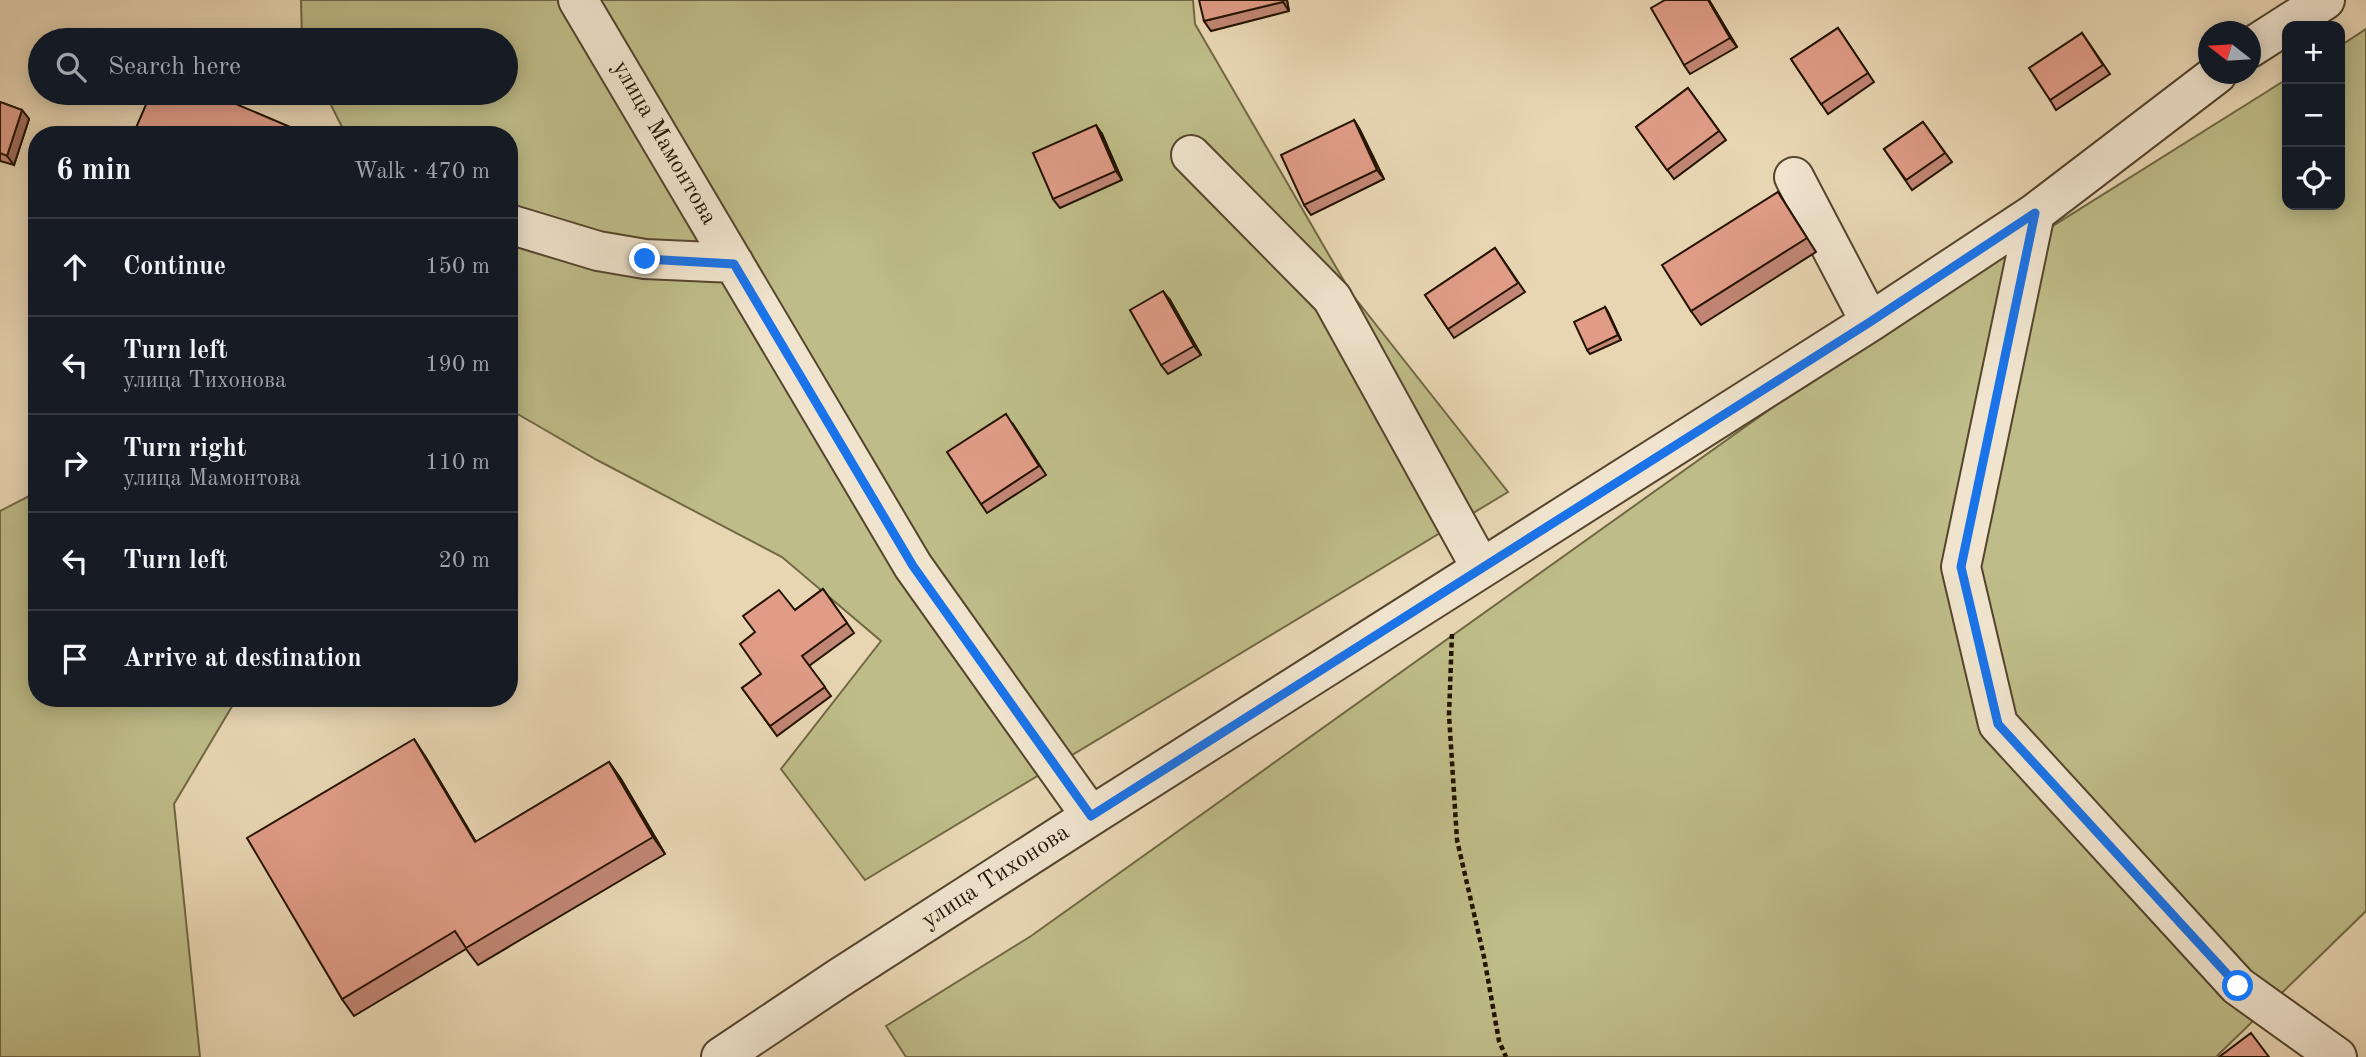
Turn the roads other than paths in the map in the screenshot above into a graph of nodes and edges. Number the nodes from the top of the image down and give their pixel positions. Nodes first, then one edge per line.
1 (578, 0) edge
2 (2325, 0) edge
3 (2261, 41) edge
4 (2204, 84) edge
5 (1191, 155) dead end
6 (1794, 177) dead end
7 (2035, 213) junction
8 (518, 226) edge
9 (734, 264) junction
10 (1870, 322) junction
11 (1470, 575) junction
12 (1091, 816) junction
13 (721, 1057) edge
14 (2337, 1057) edge

1 - 9 street, улица Мамонтова
2 - 3 street
4 - 7 street, улица Тихонова
5 - 11 street
6 - 10 street
7 - 10 street, улица Тихонова
7 - 14 street
8 - 9 street
9 - 12 street, улица Мамонтова
10 - 11 street, улица Тихонова
11 - 12 street, улица Тихонова
12 - 13 street, улица Тихонова

